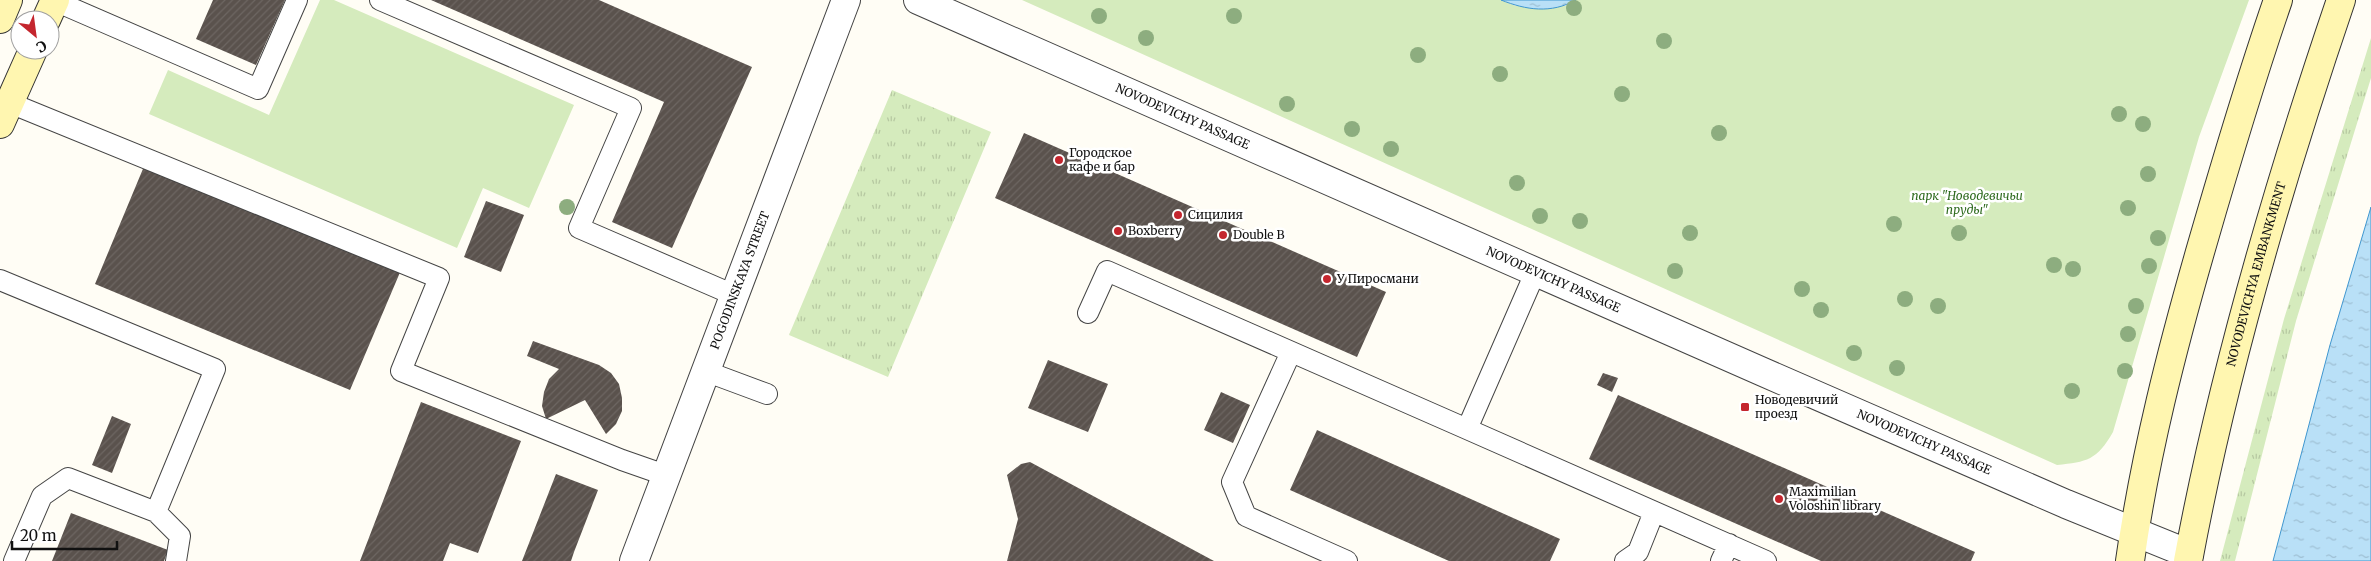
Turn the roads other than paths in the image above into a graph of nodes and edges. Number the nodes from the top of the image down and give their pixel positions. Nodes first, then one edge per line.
1 (8, 0) edge
2 (297, 0) edge
3 (380, 0) edge
4 (846, 0) edge
5 (918, 0) edge
6 (2278, 0) edge
7 (2341, 0) edge
8 (52, 7) edge
9 (0, 19) edge
10 (29, 60) edge
11 (5, 114) edge
12 (1535, 272) junction
13 (0, 280) edge
14 (734, 295) junction
15 (1088, 313) dead end
16 (1291, 352) junction
17 (705, 371) junction
18 (767, 394) dead end
19 (1467, 429) junction
20 (665, 475) junction
21 (156, 512) junction
22 (1654, 512) junction
23 (2134, 533) junction
24 (1725, 553) edge
25 (2188, 557) edge
26 (14, 561) edge
27 (176, 561) edge
28 (634, 561) edge
29 (1347, 561) edge
30 (1625, 561) edge
31 (1766, 561) edge
32 (2130, 561) edge

1 - 9 main road
2 - 8 lane
3 - 14 lane
4 - 14 street, POGODINSKAYA STREET
5 - 12 street, NOVODEVICHY PASSAGE
6 - 23 main road
7 - 25 main road, NOVODEVICHYA EMBANKMENT
10 - 11 main road
11 - 20 lane
12 - 19 lane
12 - 23 street, NOVODEVICHY PASSAGE
13 - 21 lane
14 - 17 street, POGODINSKAYA STREET
15 - 16 lane
16 - 19 lane
16 - 29 lane
17 - 18 lane
17 - 20 street, POGODINSKAYA STREET
19 - 22 lane
20 - 28 street, POGODINSKAYA STREET
21 - 26 lane
21 - 27 lane
22 - 24 lane
22 - 30 lane
23 - 25 street, NOVODEVICHY PASSAGE
23 - 32 main road
24 - 31 lane

